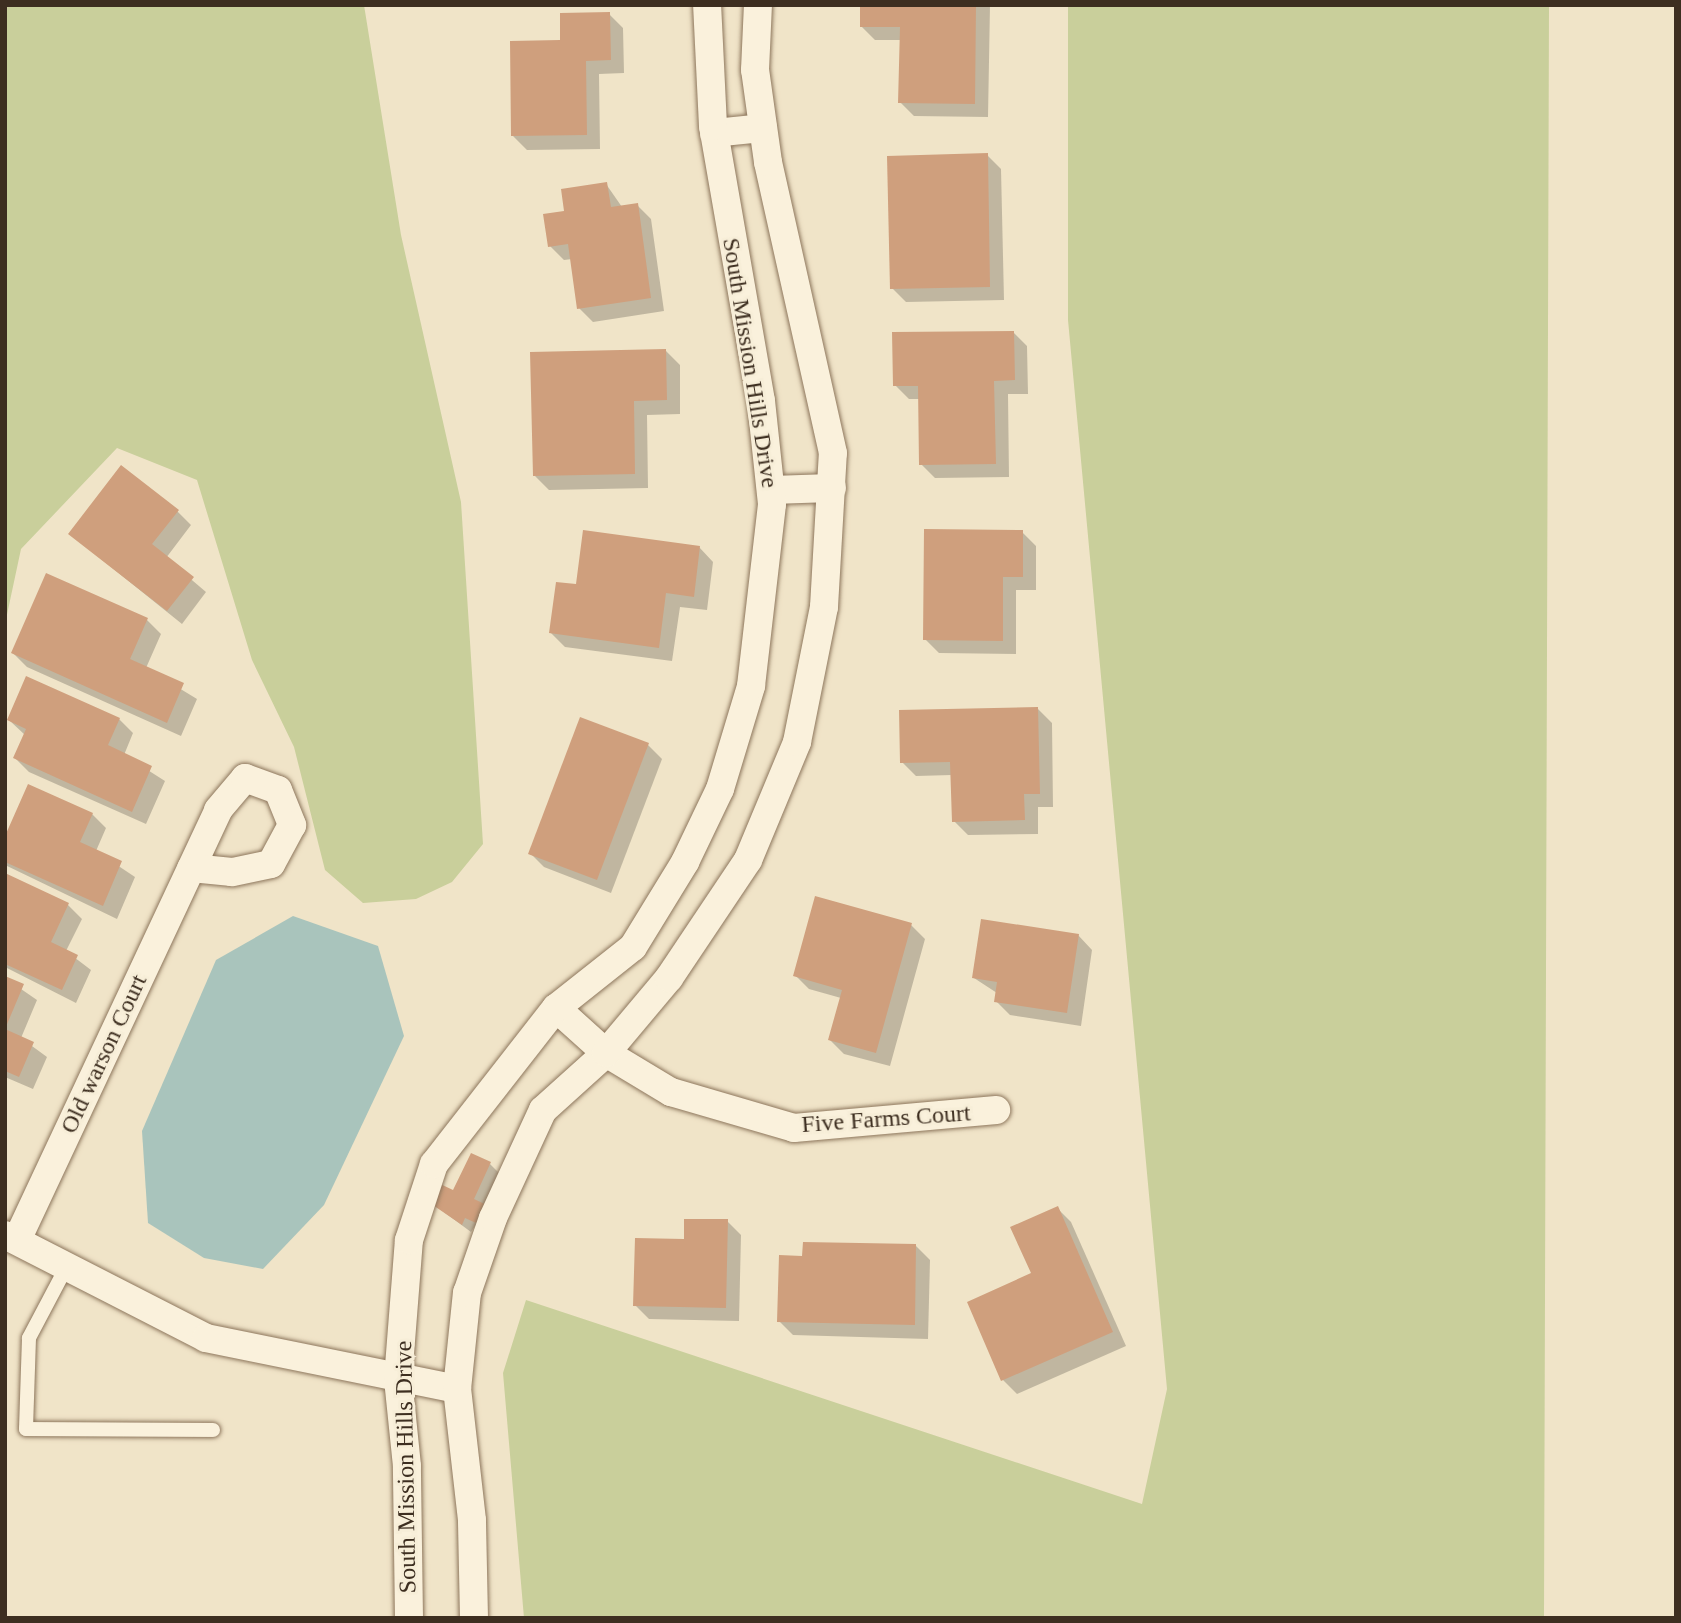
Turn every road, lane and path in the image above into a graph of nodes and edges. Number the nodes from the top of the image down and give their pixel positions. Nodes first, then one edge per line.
1 (707, 5) edge
2 (758, 5) edge
3 (763, 128) junction
4 (714, 133) junction
5 (832, 488) junction
6 (771, 490) junction
7 (191, 868) dead end
8 (556, 1008) junction
9 (606, 1053) junction
10 (996, 1110) dead end
11 (11, 1237) edge
12 (68, 1264) junction
13 (398, 1379) junction
14 (457, 1389) junction
15 (213, 1430) dead end
16 (410, 1618) edge
17 (474, 1618) edge

1 - 4 street, South Mission Hills Drive
2 - 3 street
3 - 4 street
3 - 5 street
4 - 6 street, South Mission Hills Drive
5 - 6 street
5 - 9 street
6 - 8 street, South Mission Hills Drive
7 - 11 street, Old warson Court
8 - 9 street, Five Farms Court
8 - 13 street, South Mission Hills Drive
9 - 10 street, Five Farms Court
9 - 14 street
11 - 12 street
12 - 13 street
12 - 15 lane
13 - 14 street
13 - 16 street, South Mission Hills Drive
14 - 17 street

